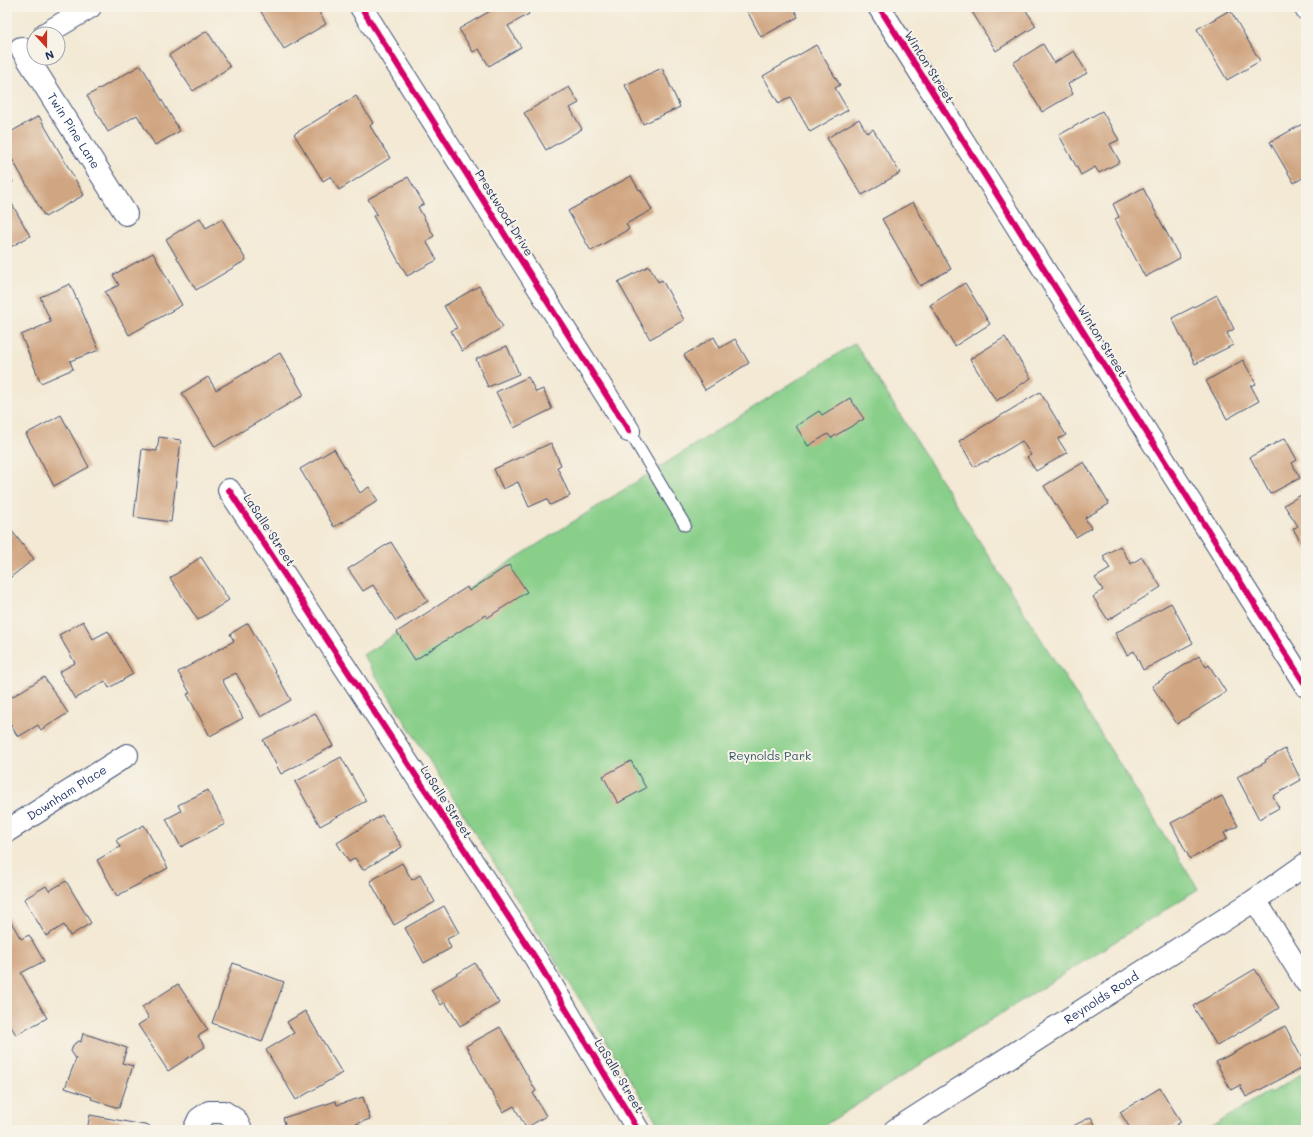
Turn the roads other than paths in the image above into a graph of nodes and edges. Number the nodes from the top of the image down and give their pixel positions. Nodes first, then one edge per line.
1 (90, 7) edge
2 (361, 7) edge
3 (879, 7) edge
4 (58, 26) edge
5 (21, 49) edge
6 (126, 214) dead end
7 (629, 431) joint
8 (230, 490) dead end
9 (685, 526) dead end
10 (1306, 686) edge
11 (127, 755) dead end
12 (7, 831) edge
13 (1306, 864) edge
14 (1255, 900) junction
15 (1306, 982) edge
16 (194, 1130) edge
17 (241, 1130) edge
18 (638, 1130) edge
19 (896, 1130) edge

1 - 4 street
2 - 7 street, Prestwood Drive
3 - 10 street, Winton Street
5 - 6 street, Twin Pine Lane
7 - 9 lane
8 - 18 street, LaSalle Street
11 - 12 street, Downham Place
13 - 14 street, Reynolds Road
14 - 15 street
14 - 19 street, Reynolds Road
16 - 17 street

